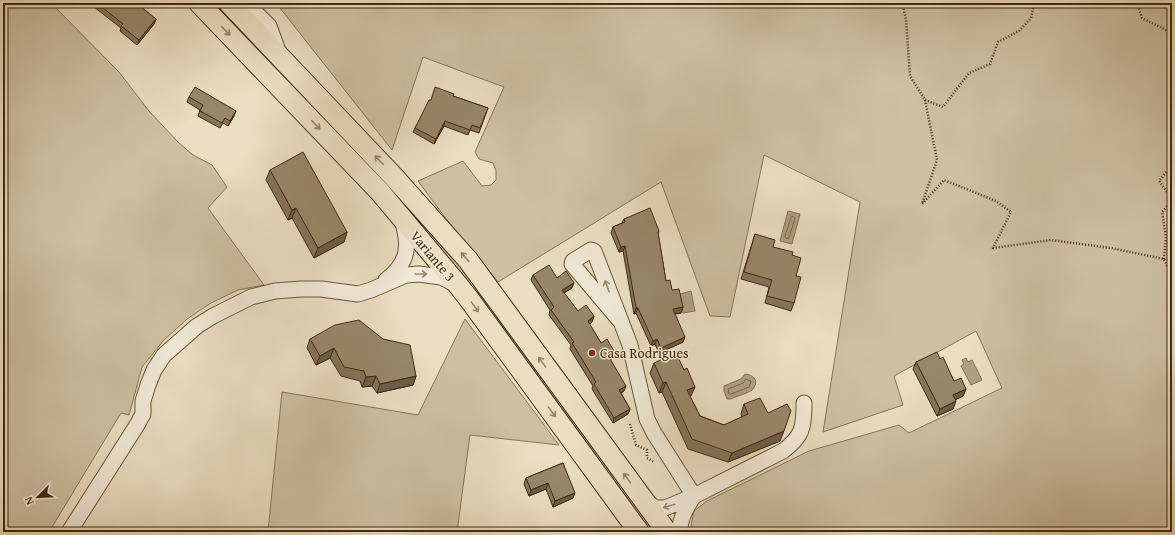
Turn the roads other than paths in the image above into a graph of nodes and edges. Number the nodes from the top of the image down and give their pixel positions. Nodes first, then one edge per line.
1 (199, 3) edge
2 (229, 3) edge
3 (246, 3) edge
4 (280, 56) junction
5 (402, 219) junction
6 (458, 285) junction
7 (371, 290) junction
8 (621, 322) dead end
9 (804, 403) dead end
10 (694, 496) junction
11 (644, 501) junction
12 (69, 532) edge
13 (639, 532) edge
14 (667, 532) edge
15 (680, 532) edge

1 -> 5 main road, Variante 3
2 - 4 main road, Variante 3
3 - 4 street
11 -> 4 main road, Variante 3
5 - 6 main road, Variante 3
5 - 7 street
7 -> 6 street
6 -> 13 main road, Variante 3
7 - 12 street
8 - 10 street
9 - 10 street
10 -> 11 street
10 - 15 street
11 - 14 main road, Variante 3

